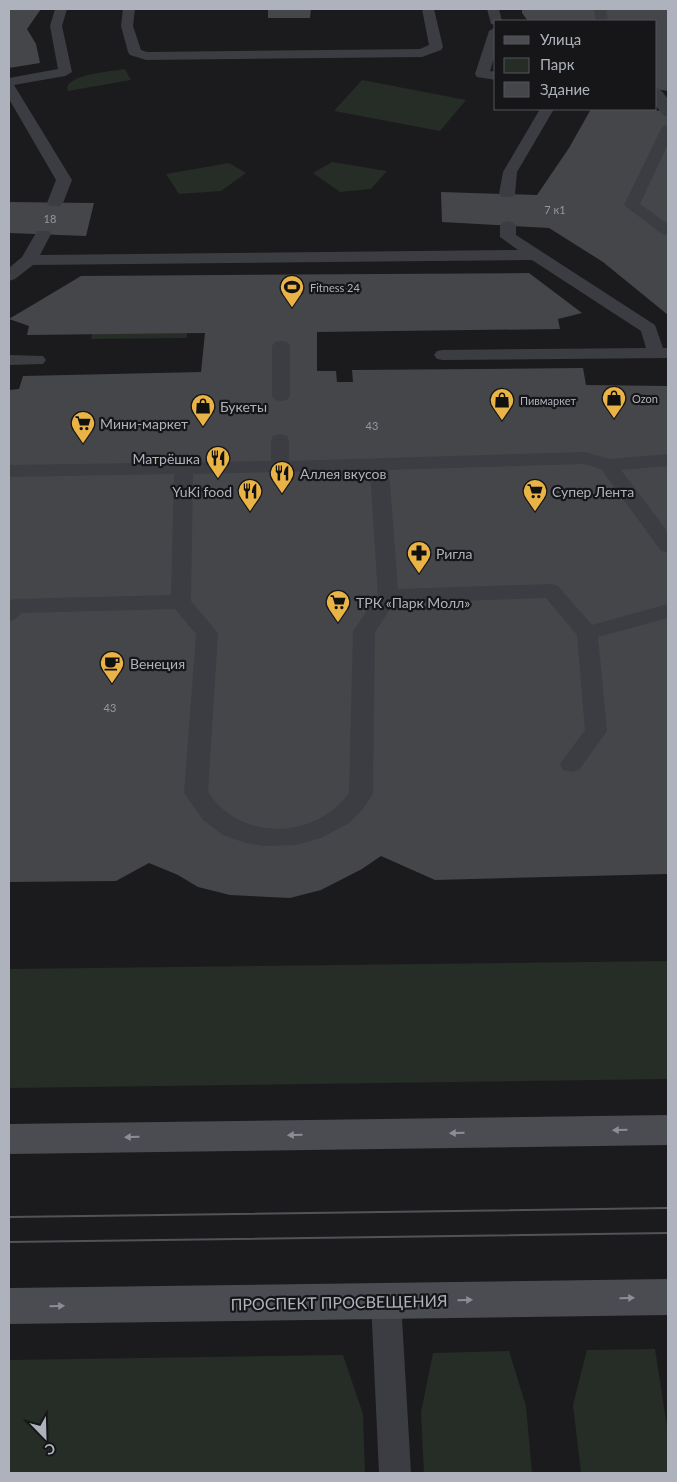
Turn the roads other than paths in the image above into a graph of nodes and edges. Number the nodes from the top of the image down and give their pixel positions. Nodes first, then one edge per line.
1 (60, 9) edge
2 (129, 9) edge
3 (428, 9) edge
4 (494, 36) edge
5 (494, 76) edge
6 (9, 82) edge
7 (9, 88) edge
8 (657, 95) edge
9 (546, 110) edge
10 (668, 110) edge
11 (668, 129) edge
12 (507, 194) dead end
13 (55, 203) dead end
14 (508, 226) dead end
15 (668, 231) edge
16 (43, 234) dead end
17 (534, 255) junction
18 (29, 260) junction
19 (9, 276) edge
20 (281, 346) dead end
21 (662, 353) edge
22 (443, 355) dead end
23 (9, 360) edge
24 (36, 360) dead end
25 (281, 396) dead end
26 (280, 440) dead end
27 (668, 460) edge
28 (379, 465) junction
29 (608, 465) junction
30 (280, 467) junction
31 (184, 470) junction
32 (9, 471) edge
33 (668, 546) edge
34 (388, 596) junction
35 (181, 602) junction
36 (668, 611) edge
37 (9, 614) edge
38 (586, 632) junction
39 (571, 764) dead end
40 (668, 1130) edge
41 (9, 1139) edge
42 (668, 1297) edge
43 (386, 1301) junction
44 (9, 1306) edge
45 (395, 1473) edge

1 - 6 lane
2 - 3 lane
4 - 5 lane
7 - 13 lane
8 - 10 lane, bridge
9 - 12 lane
11 - 15 lane
14 - 17 lane
16 - 18 lane
17 - 18 lane
17 - 21 lane
18 - 19 lane
20 - 25 lane
21 - 22 lane
23 - 24 lane
26 - 30 lane
27 - 29 lane
28 - 29 lane
28 - 30 lane
28 - 34 lane
29 - 33 lane
30 - 31 lane
31 - 32 lane
31 - 35 lane
34 - 35 lane
34 - 38 lane
35 - 37 lane
36 - 38 lane
38 - 39 lane
40 -> 41 main road
43 -> 42 main road, ПРОСПЕКТ ПРОСВЕЩЕНИЯ
44 -> 43 main road, ПРОСПЕКТ ПРОСВЕЩЕНИЯ
43 - 45 lane

